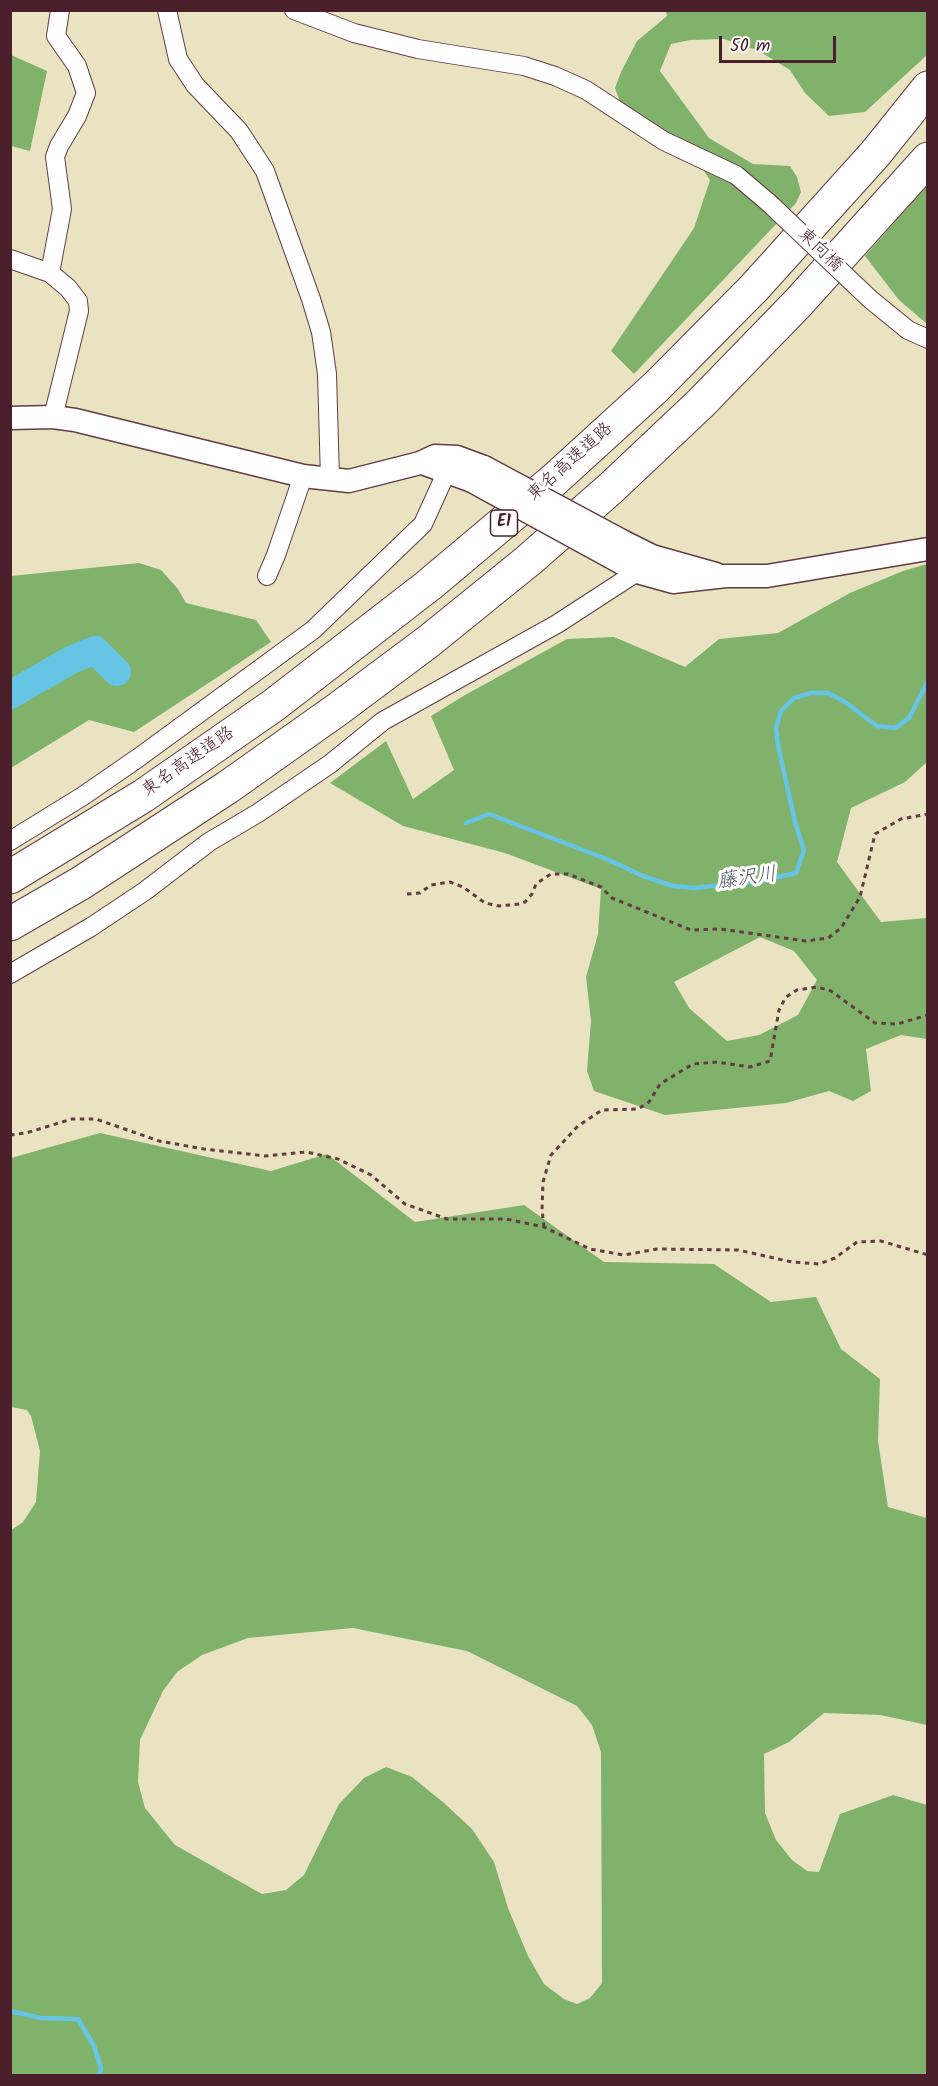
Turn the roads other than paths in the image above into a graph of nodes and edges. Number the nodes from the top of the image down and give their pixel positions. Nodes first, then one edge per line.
1 (60, 10) edge
2 (167, 10) edge
3 (294, 10) edge
4 (927, 88) edge
5 (927, 159) edge
6 (10, 259) edge
7 (50, 273) junction
8 (927, 339) edge
9 (53, 417) junction
10 (10, 418) edge
11 (420, 463) junction
12 (447, 471) junction
13 (478, 474) junction
14 (303, 476) junction
15 (330, 479) junction
16 (618, 549) junction
17 (927, 549) edge
18 (652, 555) junction
19 (637, 572) junction
20 (267, 576) dead end
21 (726, 576) junction
22 (10, 841) edge
23 (10, 877) edge
24 (10, 924) edge
25 (10, 974) edge

1 - 7 street
2 - 15 street
3 - 8 street, 東向橋, bridge
4 - 23 highway, 東名高速道路 / E1
5 - 24 highway, E1
6 - 7 street
7 - 9 street
9 - 10 street
9 - 14 street
11 - 12 street
11 - 13 street
11 - 15 street
12 - 13 street
12 - 22 street
13 - 16 street, bridge
14 - 15 street
14 - 20 street
16 - 18 street
16 - 19 street
17 - 21 street
18 - 19 street
18 - 21 street
19 - 21 street
19 - 25 street

